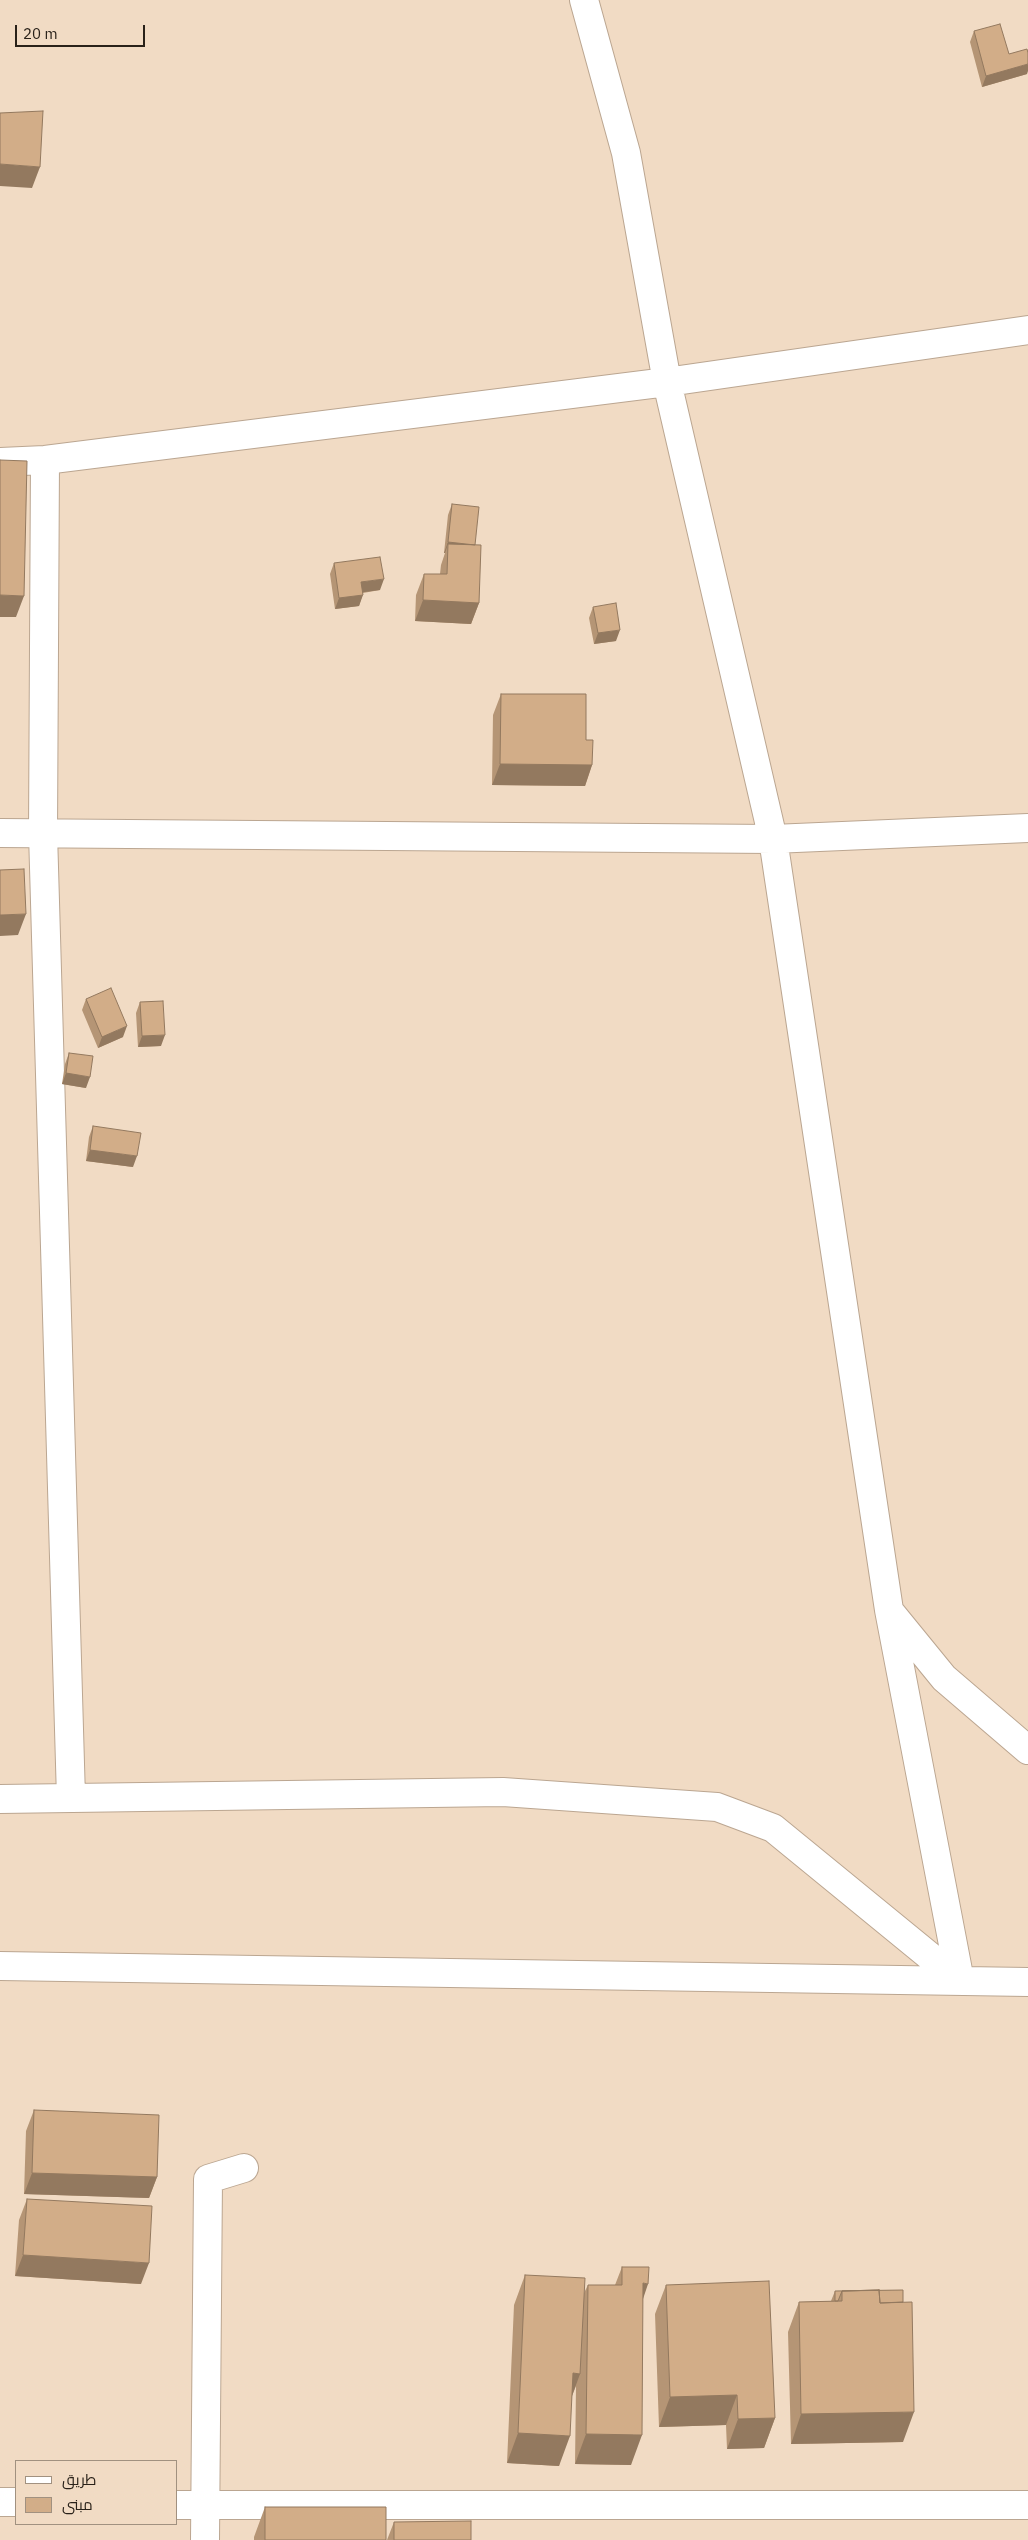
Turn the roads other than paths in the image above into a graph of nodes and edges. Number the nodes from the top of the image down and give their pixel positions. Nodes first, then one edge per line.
1 (584, 0) edge
2 (1028, 330) edge
3 (667, 382) junction
4 (45, 460) junction
5 (0, 462) edge
6 (1028, 828) edge
7 (43, 833) junction
8 (0, 834) edge
9 (773, 839) junction
10 (889, 1610) junction
11 (1028, 1750) edge
12 (71, 1798) junction
13 (0, 1799) edge
14 (0, 1966) edge
15 (960, 1981) junction
16 (1028, 1982) edge
17 (244, 2168) dead end
18 (0, 2502) edge
19 (15, 2502) edge
20 (178, 2505) edge
21 (1028, 2505) edge
22 (205, 2506) junction
23 (205, 2540) edge

1 - 3 street
2 - 3 street
3 - 4 street
3 - 9 street
4 - 5 street
4 - 7 street
6 - 9 street
7 - 8 street
7 - 9 street
7 - 12 street
9 - 10 street
10 - 11 street
10 - 15 street
12 - 13 street
12 - 15 street
14 - 15 street
15 - 16 street
17 - 22 street
18 - 19 street
20 - 22 street
21 - 22 street
22 - 23 street

